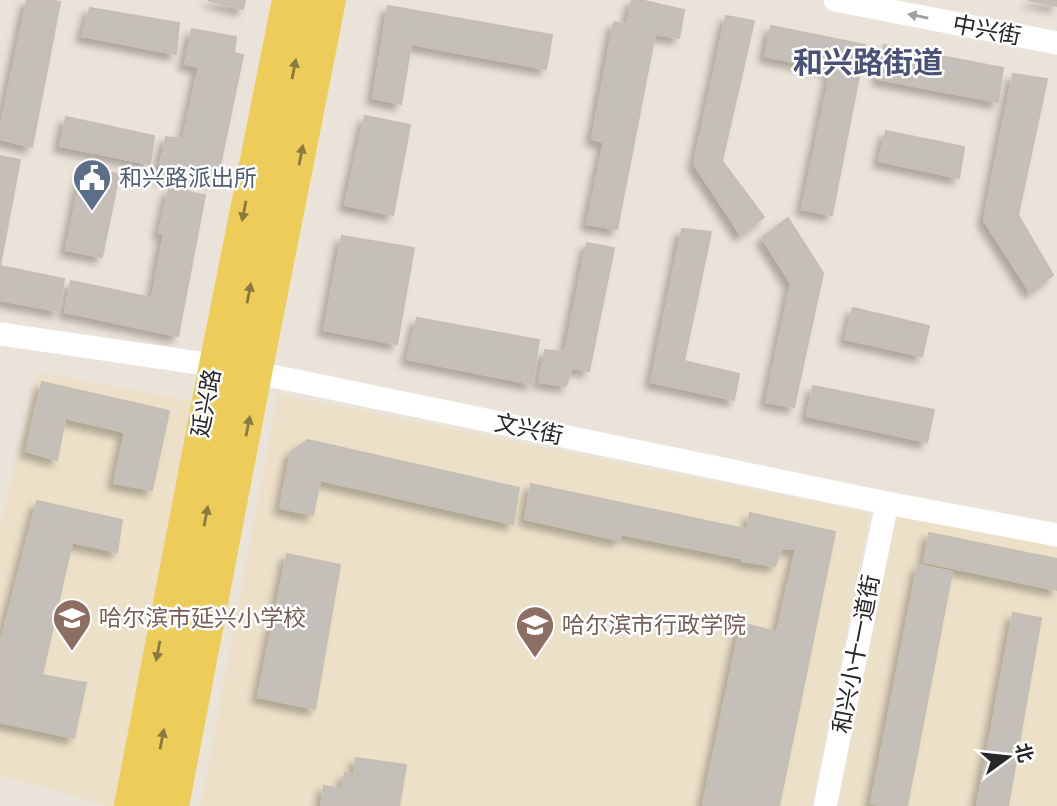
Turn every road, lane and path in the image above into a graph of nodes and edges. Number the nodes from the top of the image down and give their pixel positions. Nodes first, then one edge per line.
1 (286, 0) edge
2 (308, 0) edge
3 (332, 0) edge
4 (835, 0) edge
5 (1057, 43) edge
6 (0, 334) edge
7 (235, 369) junction
8 (887, 503) junction
9 (1057, 535) edge
10 (128, 806) edge
11 (149, 806) edge
12 (175, 806) edge
13 (825, 806) edge

1 -> 7 main road, 延兴路
7 -> 2 main road
7 -> 3 main road, 延兴路
5 -> 4 street, 中兴街
6 - 7 street, 文兴街
7 - 8 street, 文兴街
7 -> 10 main road, 延兴路
11 -> 7 main road
12 -> 7 main road, 延兴路
8 - 9 street, 文兴街
8 - 13 street, 和兴小十一道街

